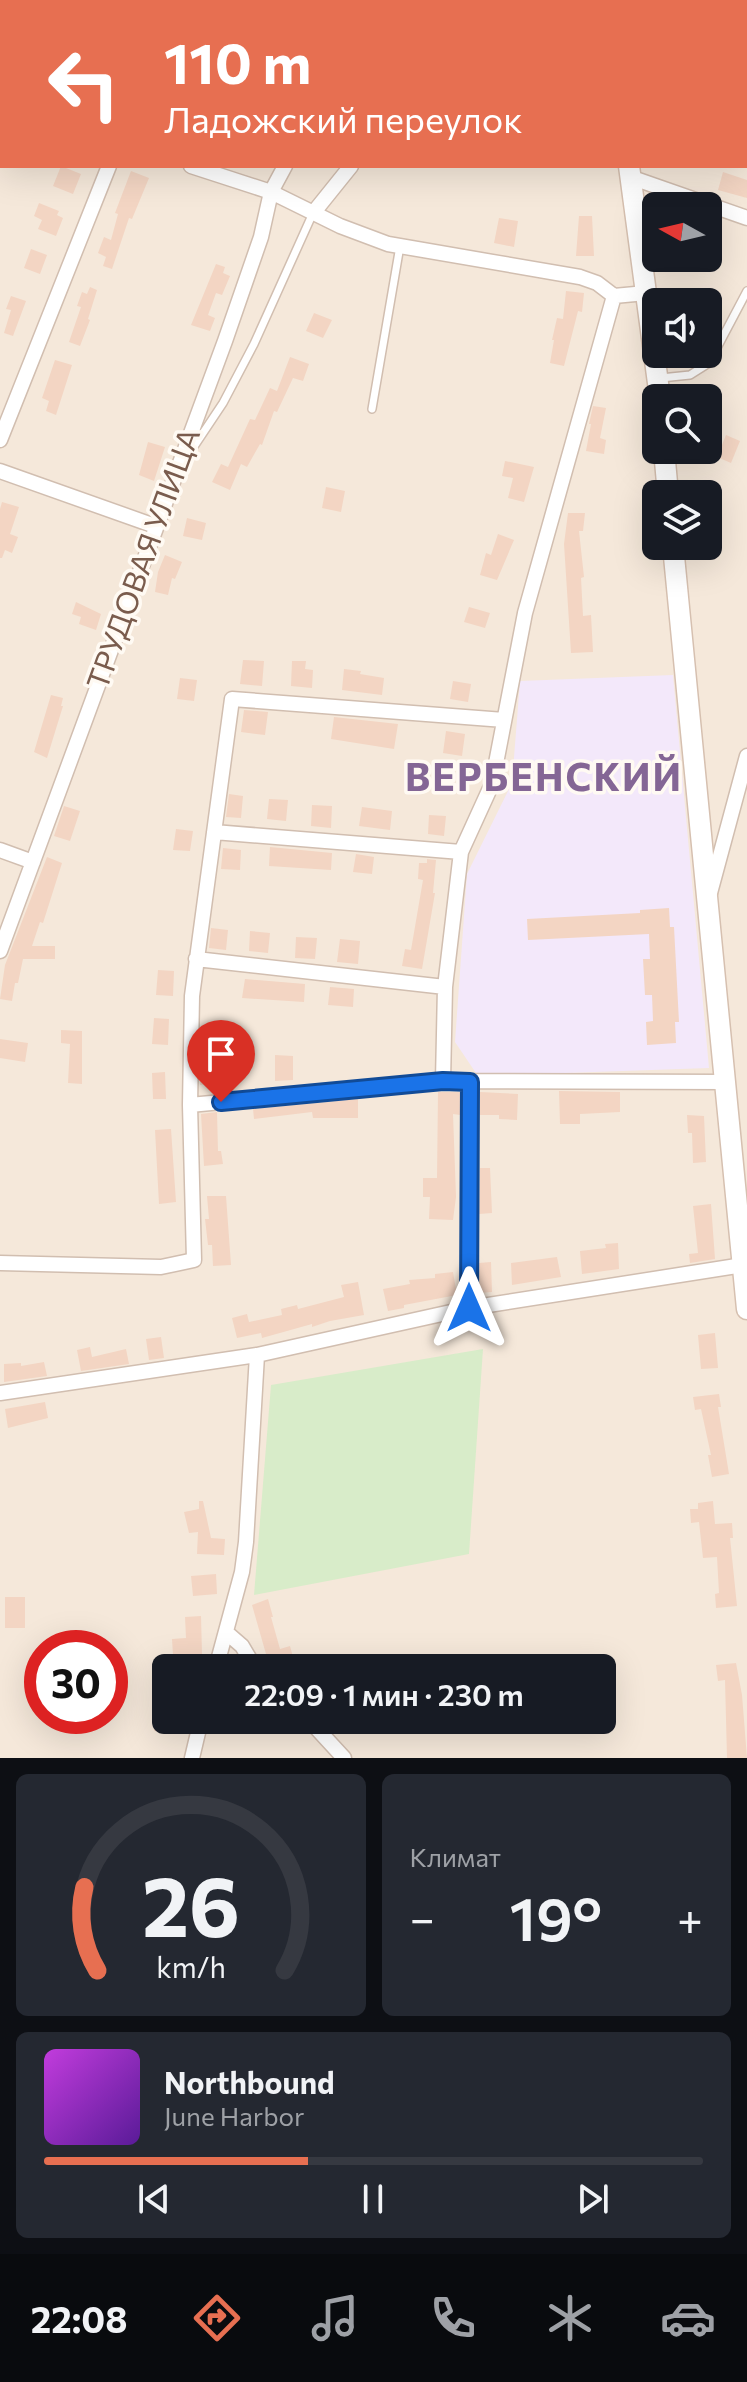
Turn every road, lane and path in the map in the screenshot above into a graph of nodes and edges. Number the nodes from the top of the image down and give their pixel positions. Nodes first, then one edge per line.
1 (108, 168) edge
2 (197, 168) edge
3 (284, 168) edge
4 (349, 168) edge
5 (629, 171) edge
6 (271, 192) junction
7 (314, 212) junction
8 (747, 218) edge
9 (400, 246) junction
10 (645, 288) edge
11 (747, 291) edge
12 (642, 293) edge
13 (614, 296) junction
14 (669, 384) edge
15 (372, 409) dead end
16 (0, 440) edge
17 (0, 471) edge
18 (172, 480) junction
19 (155, 526) junction
20 (674, 560) edge
21 (504, 720) junction
22 (747, 756) edge
23 (214, 832) junction
24 (0, 850) edge
25 (461, 852) junction
26 (33, 862) junction
27 (707, 905) junction
28 (0, 951) edge
29 (196, 959) junction
30 (445, 987) junction
31 (443, 1081) junction
32 (470, 1082) junction
33 (725, 1082) junction
34 (190, 1105) junction
35 (0, 1263) edge
36 (743, 1265) junction
37 (469, 1308) junction
38 (747, 1309) edge
39 (257, 1355) junction
40 (0, 1393) edge
41 (227, 1633) junction
42 (220, 1654) edge
43 (247, 1654) edge
44 (198, 1734) edge
45 (322, 1734) edge
46 (192, 1758) edge
47 (344, 1758) edge

1 - 16 street
2 - 6 street
3 - 6 street, ТРУДОВАЯ УЛИЦА
4 - 7 street
5 - 8 street
5 - 10 main road
6 - 7 street
6 - 18 street, ТРУДОВАЯ УЛИЦА
7 - 9 street
7 - 18 lane
9 - 13 street
9 - 15 lane
11 - 14 lane
12 - 13 street
13 - 21 street
17 - 19 street
18 - 19 street, ТРУДОВАЯ УЛИЦА
19 - 26 street, ТРУДОВАЯ УЛИЦА
20 - 27 main road
21 - 23 street
21 - 25 street
22 - 27 street
23 - 25 street
23 - 29 street
24 - 26 street
25 - 30 street
26 - 28 street, ТРУДОВАЯ УЛИЦА
27 - 33 main road
29 - 30 street
29 - 34 street
30 - 31 street
31 - 32 street
31 - 34 street
32 - 33 street
32 - 37 street
33 - 36 main road
34 - 35 street
36 - 37 street
36 - 38 main road
37 - 39 street
39 - 40 street
39 - 41 street
41 - 42 street
41 - 43 street
44 - 46 street
45 - 47 street

